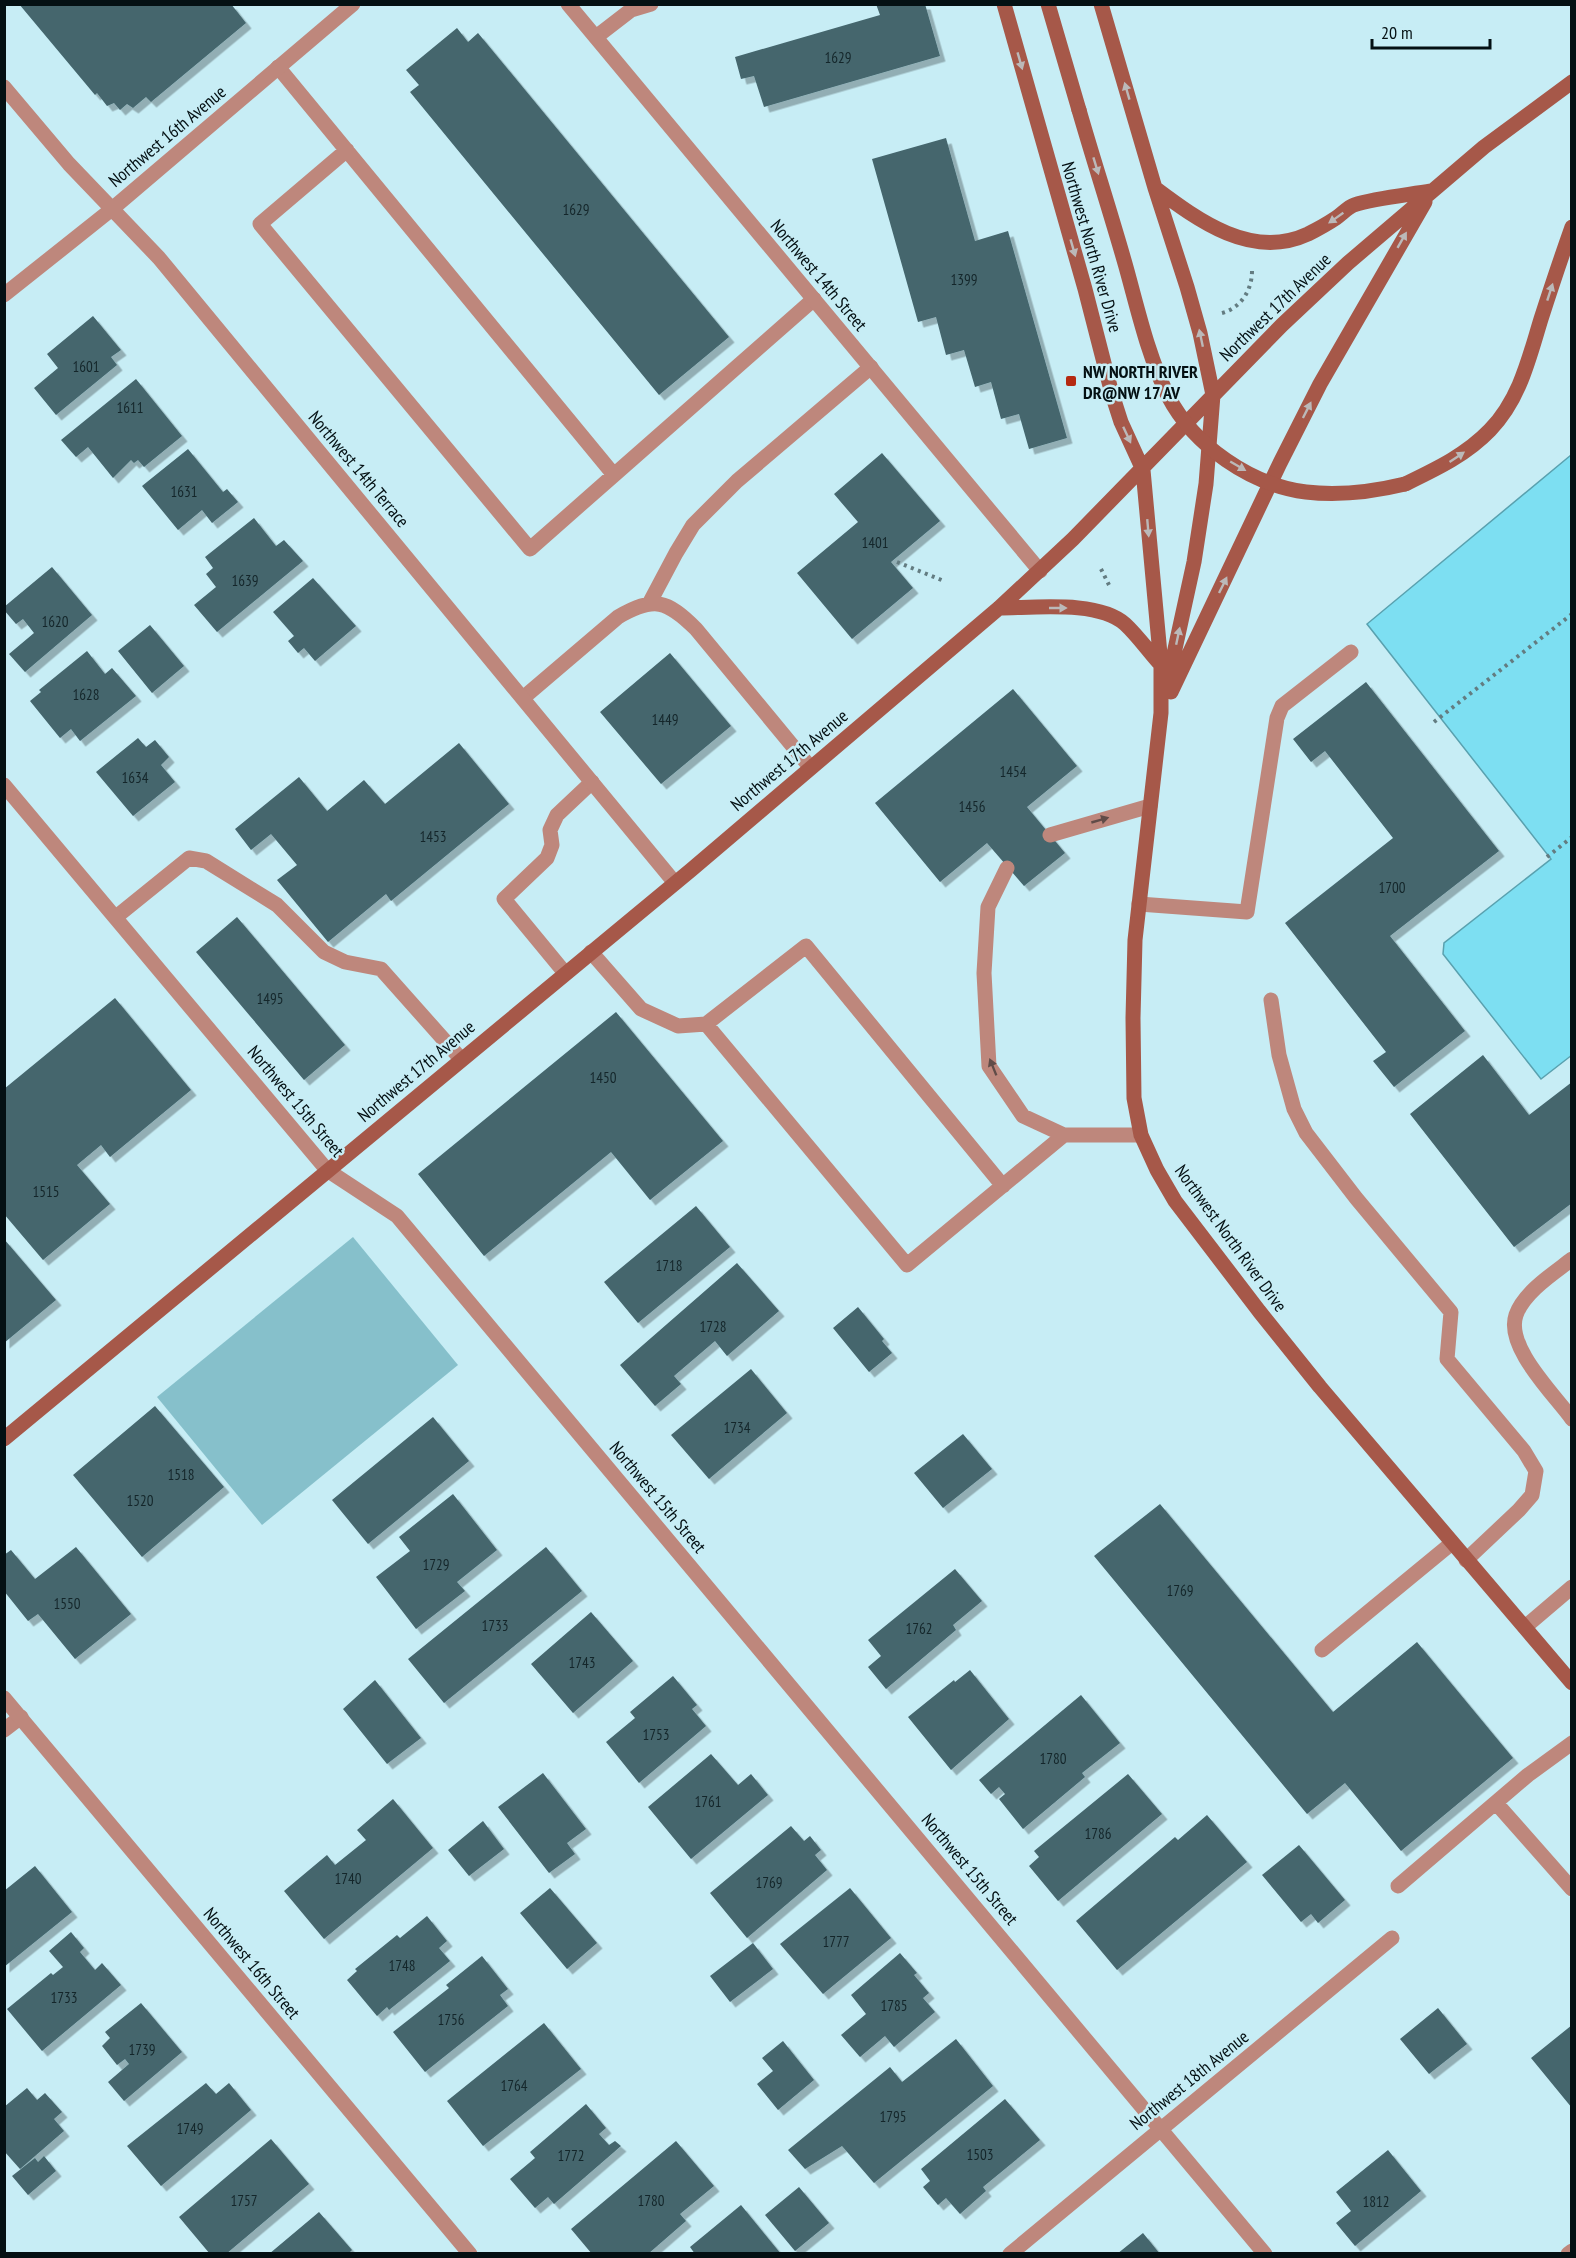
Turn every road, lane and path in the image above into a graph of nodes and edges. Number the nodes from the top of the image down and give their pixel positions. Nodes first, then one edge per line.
1 (354, 4) edge
2 (568, 4) edge
3 (651, 4) edge
4 (1004, 4) edge
5 (1048, 4) edge
6 (1101, 4) edge
7 (596, 37) junction
8 (278, 68) junction
9 (1572, 82) edge
10 (4, 87) edge
11 (346, 150) junction
12 (1155, 189) junction
13 (1431, 191) junction
14 (112, 209) junction
15 (1572, 227) edge
16 (1252, 271) dead end
17 (4, 295) edge
18 (814, 299) junction
19 (1220, 314) dead end
20 (871, 367) junction
21 (1213, 396) junction
22 (1143, 470) junction
23 (614, 475) junction
24 (897, 562) dead end
25 (1101, 569) dead end
26 (1040, 571) junction
27 (944, 580) dead end
28 (1105, 593) dead end
29 (650, 602) junction
30 (999, 608) junction
31 (1572, 614) edge
32 (1351, 652) dead end
33 (1161, 666) junction
34 (523, 698) junction
35 (1161, 713) junction
36 (1434, 722) dead end
37 (810, 767) junction
38 (592, 782) junction
39 (4, 785) edge
40 (1150, 806) junction
41 (1050, 835) dead end
42 (1572, 837) edge
43 (1547, 857) dead end
44 (1007, 868) dead end
45 (675, 883) junction
46 (1139, 904) junction
47 (116, 917) junction
48 (591, 952) junction
49 (565, 973) junction
50 (1270, 1000) dead end
51 (706, 1024) junction
52 (461, 1059) junction
53 (1064, 1135) junction
54 (1141, 1135) junction
55 (327, 1170) junction
56 (1003, 1186) junction
57 (1572, 1259) edge
58 (1572, 1419) edge
59 (4, 1439) edge
60 (1452, 1543) junction
61 (1466, 1560) junction
62 (1572, 1587) edge
63 (1524, 1627) junction
64 (1322, 1650) dead end
65 (1571, 1680) edge
66 (4, 1698) edge
67 (21, 1717) junction
68 (4, 1730) edge
69 (1572, 1743) edge
70 (1496, 1803) junction
71 (1398, 1886) dead end
72 (1572, 1889) edge
73 (1392, 1938) dead end
74 (1161, 2128) junction
75 (1572, 2251) edge
76 (470, 2253) edge
77 (1010, 2253) edge
78 (1265, 2253) edge
79 (1568, 2253) edge

1 - 8 street, Northwest 16th Avenue
2 - 7 street, Northwest 14th Street
3 - 7 street
4 -> 22 main road, Northwest North River Drive
5 -> 15 main road, bridge
12 -> 6 main road, Northwest North River Drive
7 - 18 street, Northwest 14th Street
8 - 11 street
8 - 14 street, Northwest 16th Avenue
9 - 13 main road, Northwest 17th Avenue
10 - 14 street, Northwest 14th Terrace
11 - 23 street
11 - 23 street
13 -> 12 main road
21 -> 12 main road, Northwest North River Drive
13 - 21 main road, Northwest 17th Avenue
35 -> 13 main road
14 - 17 street, Northwest 16th Avenue
14 - 34 street, Northwest 14th Terrace
16 - 19 path
18 - 20 street, Northwest 14th Street
18 - 23 street
20 - 26 street, Northwest 14th Street
20 - 29 street
21 - 22 main road, Northwest 17th Avenue
35 -> 21 main road, Northwest North River Drive
22 - 26 main road, Northwest 17th Avenue
22 -> 33 main road, Northwest North River Drive
24 - 27 path
25 - 28 path
26 - 30 main road, Northwest 17th Avenue
29 - 34 street
29 - 37 street
30 -> 33 main road
30 - 37 main road, Northwest 17th Avenue
31 - 36 path
32 - 46 street
33 - 35 main road, Northwest North River Drive
34 - 38 street, Northwest 14th Terrace
35 - 40 main road, Northwest North River Drive
37 - 45 main road, Northwest 17th Avenue
38 - 45 street, Northwest 14th Terrace
38 - 49 street
39 - 47 street, Northwest 15th Street
41 -> 40 street
40 - 46 main road, Northwest North River Drive
42 - 43 path
53 -> 44 street
45 - 48 main road, Northwest 17th Avenue
46 - 54 main road, Northwest North River Drive
47 - 52 street
47 - 55 street, Northwest 15th Street
48 - 49 main road, Northwest 17th Avenue
48 - 51 street
49 - 52 main road, Northwest 17th Avenue
50 - 61 street
51 - 56 street
51 - 56 street
52 - 55 main road, Northwest 17th Avenue
53 - 54 street
53 - 56 street
54 - 60 main road, Northwest North River Drive
55 - 59 main road, Northwest 17th Avenue
55 - 74 street, Northwest 15th Street
57 - 58 street
60 - 61 main road, Northwest North River Drive
60 - 64 street
61 - 63 main road, Northwest North River Drive
62 - 63 street
63 - 65 main road, Northwest North River Drive
66 - 67 street, Northwest 16th Street
67 - 68 street
67 - 76 street, Northwest 16th Street
69 - 70 street
70 - 71 street
70 - 72 street
73 - 74 street, Northwest 18th Avenue
74 - 77 street, Northwest 18th Avenue
74 - 78 street, Northwest 15th Street
75 - 79 street

